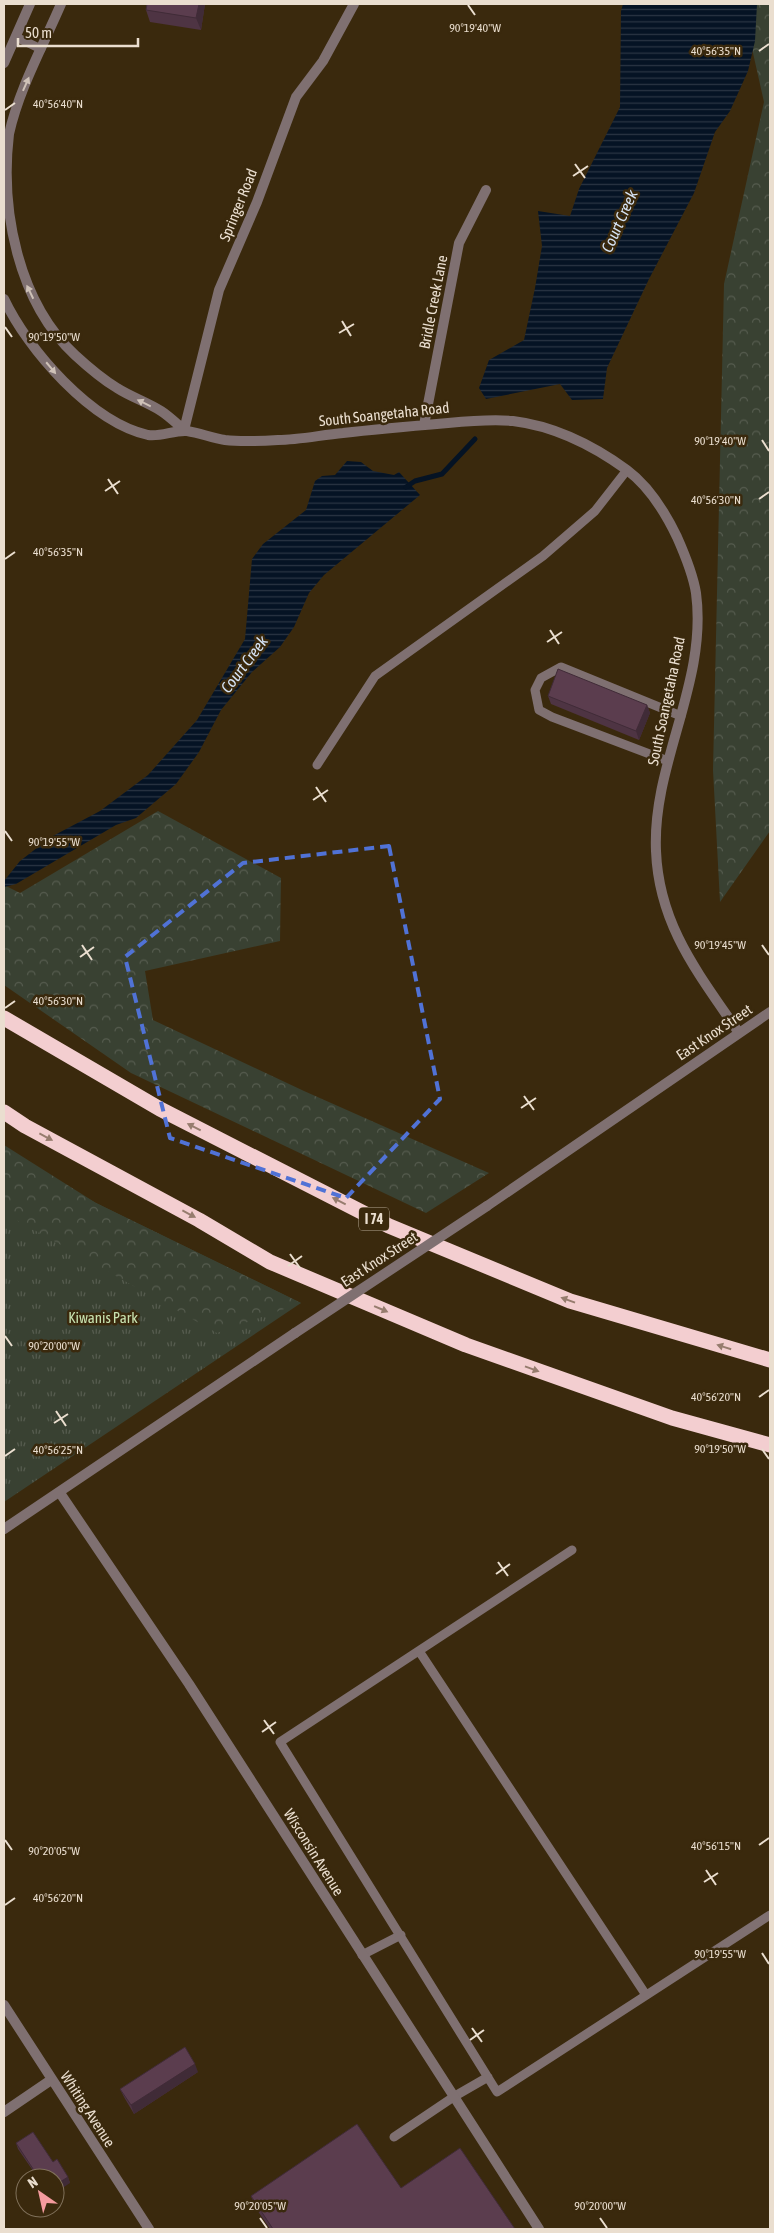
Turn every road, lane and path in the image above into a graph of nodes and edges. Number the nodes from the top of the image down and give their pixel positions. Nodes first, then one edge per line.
1 (30, 4) edge
2 (61, 4) edge
3 (354, 4) edge
4 (16, 37) junction
5 (41, 49) junction
6 (4, 63) edge
7 (486, 190) dead end
8 (4, 299) edge
9 (424, 425) junction
10 (184, 430) junction
11 (627, 470) junction
12 (681, 716) junction
13 (668, 761) junction
14 (318, 765) dead end
15 (770, 1012) edge
16 (4, 1018) edge
17 (739, 1033) junction
18 (4, 1112) edge
19 (770, 1360) edge
20 (770, 1445) edge
21 (60, 1493) junction
22 (4, 1529) edge
23 (572, 1550) dead end
24 (419, 1651) junction
25 (770, 1915) edge
26 (401, 1935) junction
27 (362, 1955) junction
28 (646, 1995) junction
29 (4, 2005) edge
30 (488, 2077) junction
31 (51, 2080) junction
32 (455, 2096) junction
33 (4, 2112) edge
34 (394, 2137) dead end
35 (148, 2229) edge
36 (539, 2229) edge

1 - 4 street
2 - 5 street, South Soangetaha Road
3 - 10 street, Springer Road
4 - 5 lane
4 - 6 street
10 -> 5 street, South Soangetaha Road
7 - 9 street, Bridle Creek Lane
8 -> 10 street, South Soangetaha Road
9 - 10 street, South Soangetaha Road
9 - 11 street, South Soangetaha Road
11 - 12 street, South Soangetaha Road
11 - 14 lane
12 - 13 street, South Soangetaha Road
12 - 13 lane
13 - 17 street, South Soangetaha Road
15 - 17 street, East Knox Street
19 -> 16 highway, I 74
17 - 21 street, East Knox Street, bridge
18 -> 20 highway
21 - 22 street, East Knox Street
21 - 27 street, Wisconsin Avenue
23 - 24 lane
24 - 26 lane
24 - 28 lane
25 - 28 lane
26 - 27 lane
26 - 30 lane
27 - 32 street, Wisconsin Avenue
28 - 30 lane
29 - 31 street, Whiting Avenue
30 - 32 lane
31 - 33 street
31 - 35 street, Whiting Avenue
32 - 34 lane
32 - 36 street, Wisconsin Avenue

